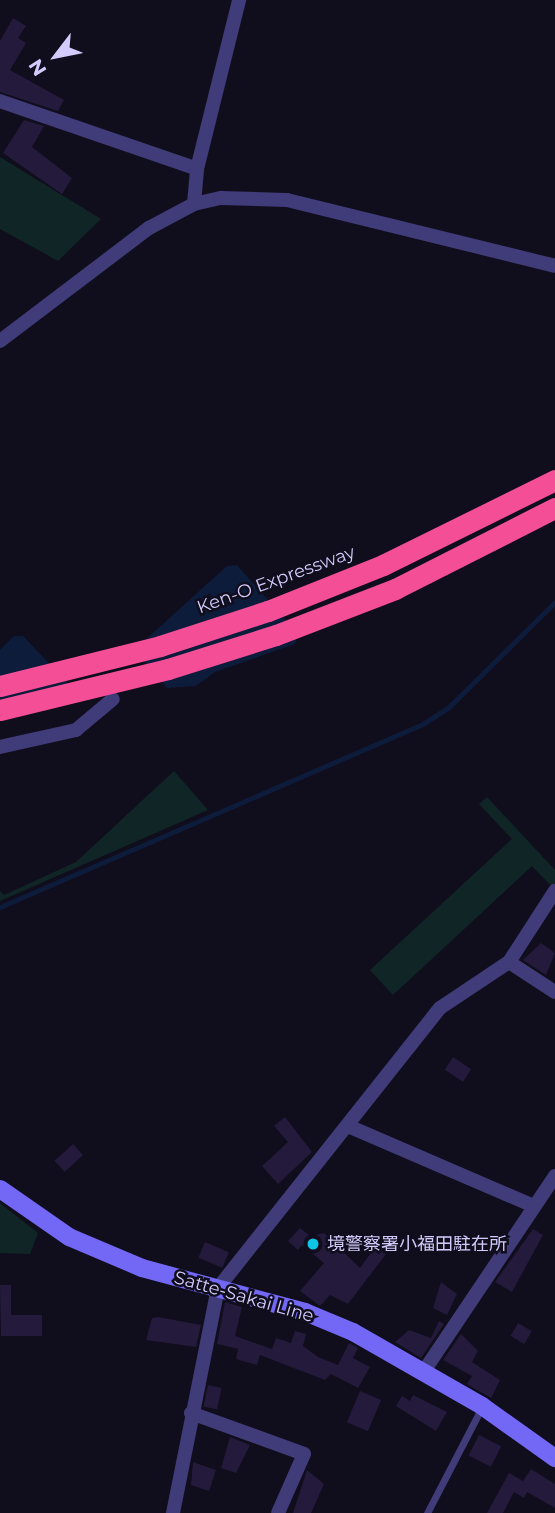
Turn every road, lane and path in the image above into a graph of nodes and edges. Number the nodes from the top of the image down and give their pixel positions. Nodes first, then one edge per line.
1 (239, 0) edge
2 (0, 101) edge
3 (197, 169) junction
4 (194, 204) junction
5 (555, 266) edge
6 (0, 341) edge
7 (555, 481) edge
8 (555, 508) edge
9 (0, 686) edge
10 (113, 699) dead end
11 (0, 710) edge
12 (0, 747) edge
13 (555, 891) edge
14 (509, 962) junction
15 (555, 992) edge
16 (348, 1126) junction
17 (555, 1176) edge
18 (0, 1189) edge
19 (534, 1206) junction
20 (218, 1288) junction
21 (424, 1371) junction
22 (482, 1406) junction
23 (191, 1413) junction
24 (555, 1458) edge
25 (173, 1513) edge
26 (278, 1513) edge
27 (427, 1513) edge

1 - 3 street
2 - 3 street
3 - 4 street
4 - 5 street
4 - 6 street
7 - 9 highway, Ken-O Expressway
8 - 11 highway
10 - 12 street
13 - 14 street
14 - 15 street
14 - 16 street
16 - 19 street
16 - 20 street
17 - 19 street
18 - 20 main road, Satte-Sakai Line
19 - 21 street
20 - 21 main road, Satte-Sakai Line
20 - 23 street
21 - 22 main road, Satte-Sakai Line
22 - 24 main road, Satte-Sakai Line
22 - 27 lane
23 - 25 street
23 - 26 street

